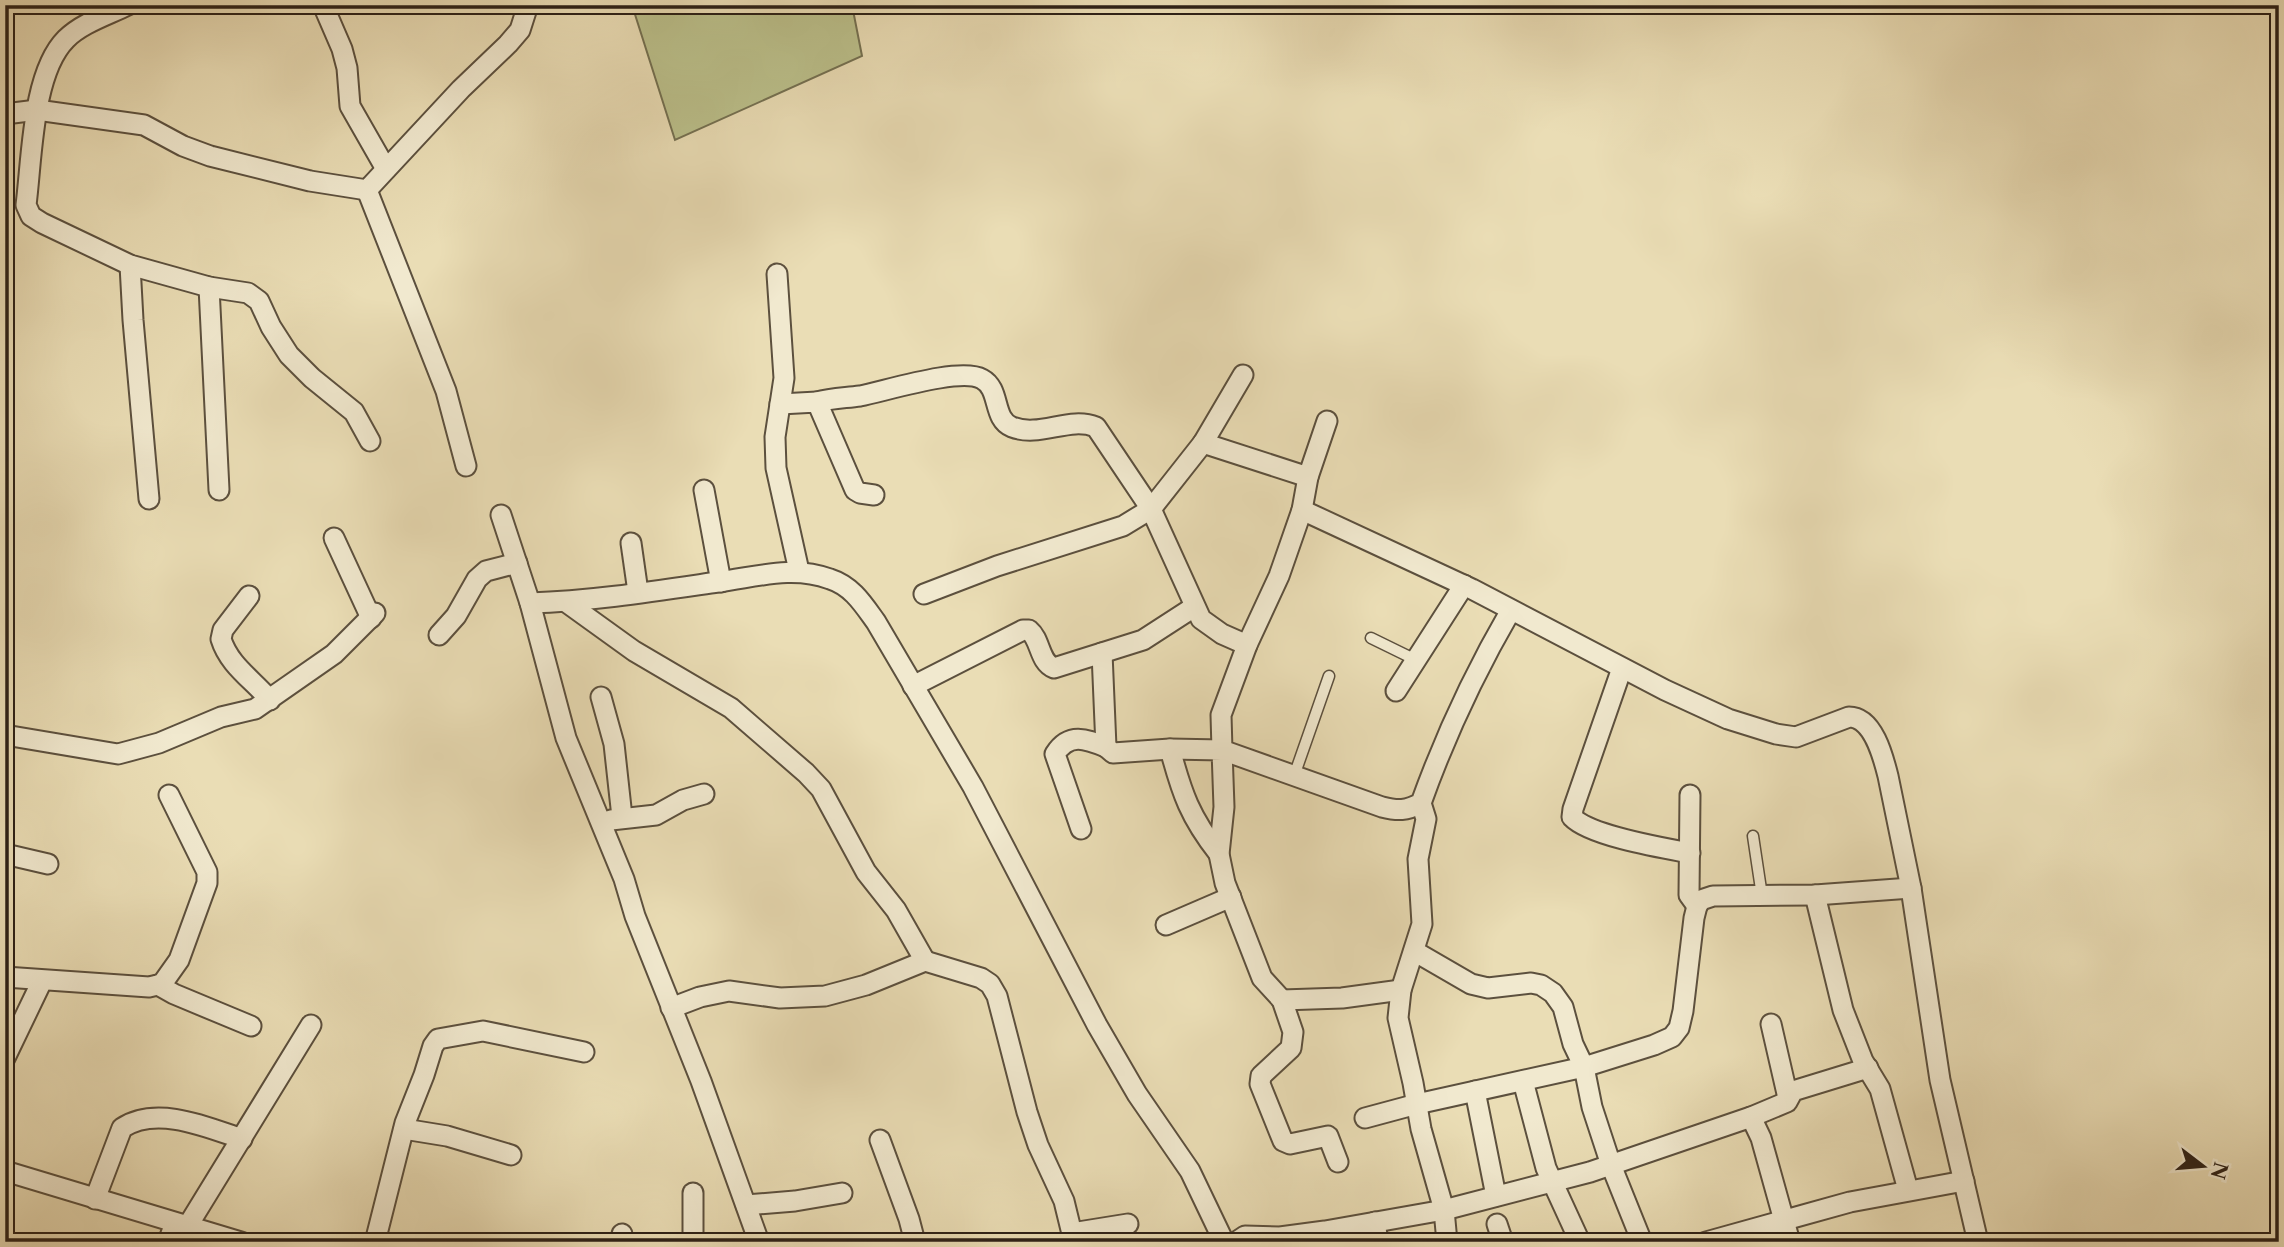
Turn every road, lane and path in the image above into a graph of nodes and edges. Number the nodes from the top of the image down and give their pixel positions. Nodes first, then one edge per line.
1 (128, 5) edge
2 (323, 5) edge
3 (528, 5) edge
4 (37, 110) junction
5 (5, 114) edge
6 (386, 169) junction
7 (367, 190) junction
8 (130, 265) junction
9 (777, 274) dead end
10 (209, 287) junction
11 (1243, 375) dead end
12 (817, 402) junction
13 (780, 404) junction
14 (1326, 421) dead end
15 (370, 441) dead end
16 (1203, 443) junction
17 (466, 466) dead end
18 (1308, 477) junction
19 (219, 490) dead end
20 (704, 490) dead end
21 (874, 495) dead end
22 (149, 499) dead end
23 (1151, 509) junction
24 (1302, 510) junction
25 (501, 515) dead end
26 (334, 538) dead end
27 (631, 543) dead end
28 (517, 563) junction
29 (799, 571) junction
30 (721, 582) junction
31 (1464, 585) junction
32 (638, 592) junction
33 (924, 594) dead end
34 (249, 596) dead end
35 (566, 602) junction
36 (530, 603) junction
37 (1194, 607) junction
38 (1511, 610) junction
39 (439, 635) dead end
40 (1371, 638) dead end
41 (1247, 645) junction
42 (1102, 653) junction
43 (1416, 660) junction
44 (1622, 668) junction
45 (1329, 676) dead end
46 (913, 686) junction
47 (1396, 691) dead end
48 (601, 697) dead end
49 (270, 700) junction
50 (5, 734) edge
51 (1106, 747) junction
52 (1170, 749) junction
53 (1222, 750) junction
54 (1294, 776) junction
55 (704, 794) dead end
56 (169, 795) dead end
57 (1690, 795) dead end
58 (1421, 803) junction
59 (622, 817) junction
60 (600, 823) junction
61 (1081, 829) dead end
62 (1753, 836) dead end
63 (1690, 853) junction
64 (5, 854) edge
65 (1219, 854) junction
66 (48, 864) dead end
67 (1911, 888) junction
68 (1815, 895) junction
69 (1762, 896) junction
70 (1231, 897) junction
71 (1697, 906) junction
72 (1166, 925) dead end
73 (1414, 951) junction
74 (925, 961) junction
75 (5, 977) edge
76 (42, 981) junction
77 (158, 985) junction
78 (1401, 990) junction
79 (1282, 1000) junction
80 (671, 1008) junction
81 (1771, 1024) dead end
82 (311, 1025) dead end
83 (251, 1026) dead end
84 (584, 1052) dead end
85 (5, 1058) edge
86 (1584, 1067) junction
87 (1868, 1068) junction
88 (1523, 1081) junction
89 (1475, 1091) junction
90 (1788, 1098) junction
91 (1417, 1104) junction
92 (1751, 1117) junction
93 (1365, 1118) dead end
94 (404, 1129) junction
95 (242, 1139) junction
96 (880, 1140) dead end
97 (511, 1155) dead end
98 (1338, 1162) dead end
99 (1611, 1165) junction
100 (5, 1171) edge
101 (1552, 1180) junction
102 (1964, 1181) junction
103 (1908, 1191) junction
104 (693, 1193) dead end
105 (842, 1193) dead end
106 (1496, 1196) junction
107 (95, 1199) junction
108 (746, 1205) junction
109 (1444, 1210) junction
110 (1784, 1219) junction
111 (1128, 1224) dead end
112 (181, 1225) junction
113 (1376, 1232) edge
114 (1748, 1236) edge
115 (1073, 1238) edge
116 (168, 1242) edge
117 (241, 1242) edge
118 (374, 1242) edge
119 (693, 1242) edge
120 (759, 1242) edge
121 (915, 1242) edge
122 (1224, 1242) edge
123 (1236, 1242) edge
124 (1447, 1242) edge
125 (1580, 1242) edge
126 (1642, 1242) edge
127 (1706, 1242) edge
128 (1790, 1242) edge
129 (1978, 1242) edge

1 - 4 street
2 - 6 street
3 - 6 street
4 - 5 street
4 - 7 street
4 - 8 street
6 - 7 street
7 - 17 street
8 - 10 street
8 - 22 street
9 - 13 street
10 - 15 street
10 - 19 street
11 - 16 street
12 - 13 street
12 - 21 street
12 - 23 street
13 - 29 street
14 - 18 street
16 - 18 street
16 - 23 street
18 - 24 street
20 - 30 street
23 - 33 street
23 - 37 street
24 - 31 street
24 - 41 street
25 - 28 street
26 - 49 street
27 - 32 street
28 - 36 street
28 - 39 street
29 - 30 street
29 - 46 street
30 - 32 street
31 - 38 street
31 - 43 street
32 - 35 street
34 - 49 street
35 - 36 street
35 - 74 street
36 - 60 street
37 - 41 street
37 - 42 street
38 - 44 street
38 - 58 street
40 - 43 lane
41 - 53 street
42 - 46 street
42 - 51 street
43 - 47 street
44 - 63 street
44 - 67 street
45 - 54 lane
46 - 122 street
48 - 59 street
49 - 50 street
51 - 52 street
51 - 61 street
52 - 53 street
52 - 65 street
53 - 54 street
53 - 65 street
54 - 58 street
55 - 59 street
56 - 77 street
57 - 63 street
58 - 73 street
59 - 60 street
60 - 80 street
62 - 69 lane
63 - 71 street
64 - 66 street
65 - 70 street
67 - 68 street
67 - 102 street
68 - 69 street
68 - 87 street
69 - 71 street
70 - 72 street
70 - 79 street
71 - 86 street
73 - 78 street
73 - 86 street
74 - 80 street
74 - 115 street
75 - 76 street
76 - 77 street
76 - 85 street
77 - 83 street
78 - 79 street
78 - 91 street
79 - 98 street
80 - 108 street
81 - 90 street
82 - 95 street
84 - 94 street
86 - 88 street
86 - 99 street
87 - 90 street
87 - 103 street
88 - 89 street
88 - 101 street
89 - 91 street
89 - 106 street
90 - 92 street
91 - 93 street
91 - 109 street
92 - 99 street
92 - 110 street
94 - 97 street
94 - 118 street
95 - 107 street
95 - 112 street
96 - 121 street
99 - 101 street
99 - 126 street
100 - 107 street
101 - 106 street
101 - 125 street
102 - 103 street
102 - 129 street
103 - 110 street
104 - 119 street
105 - 108 street
106 - 109 street
107 - 112 street
108 - 120 street
109 - 113 street
109 - 124 street
110 - 114 street
110 - 128 street
111 - 115 street
112 - 116 street
112 - 117 street
113 - 123 street
114 - 127 street

